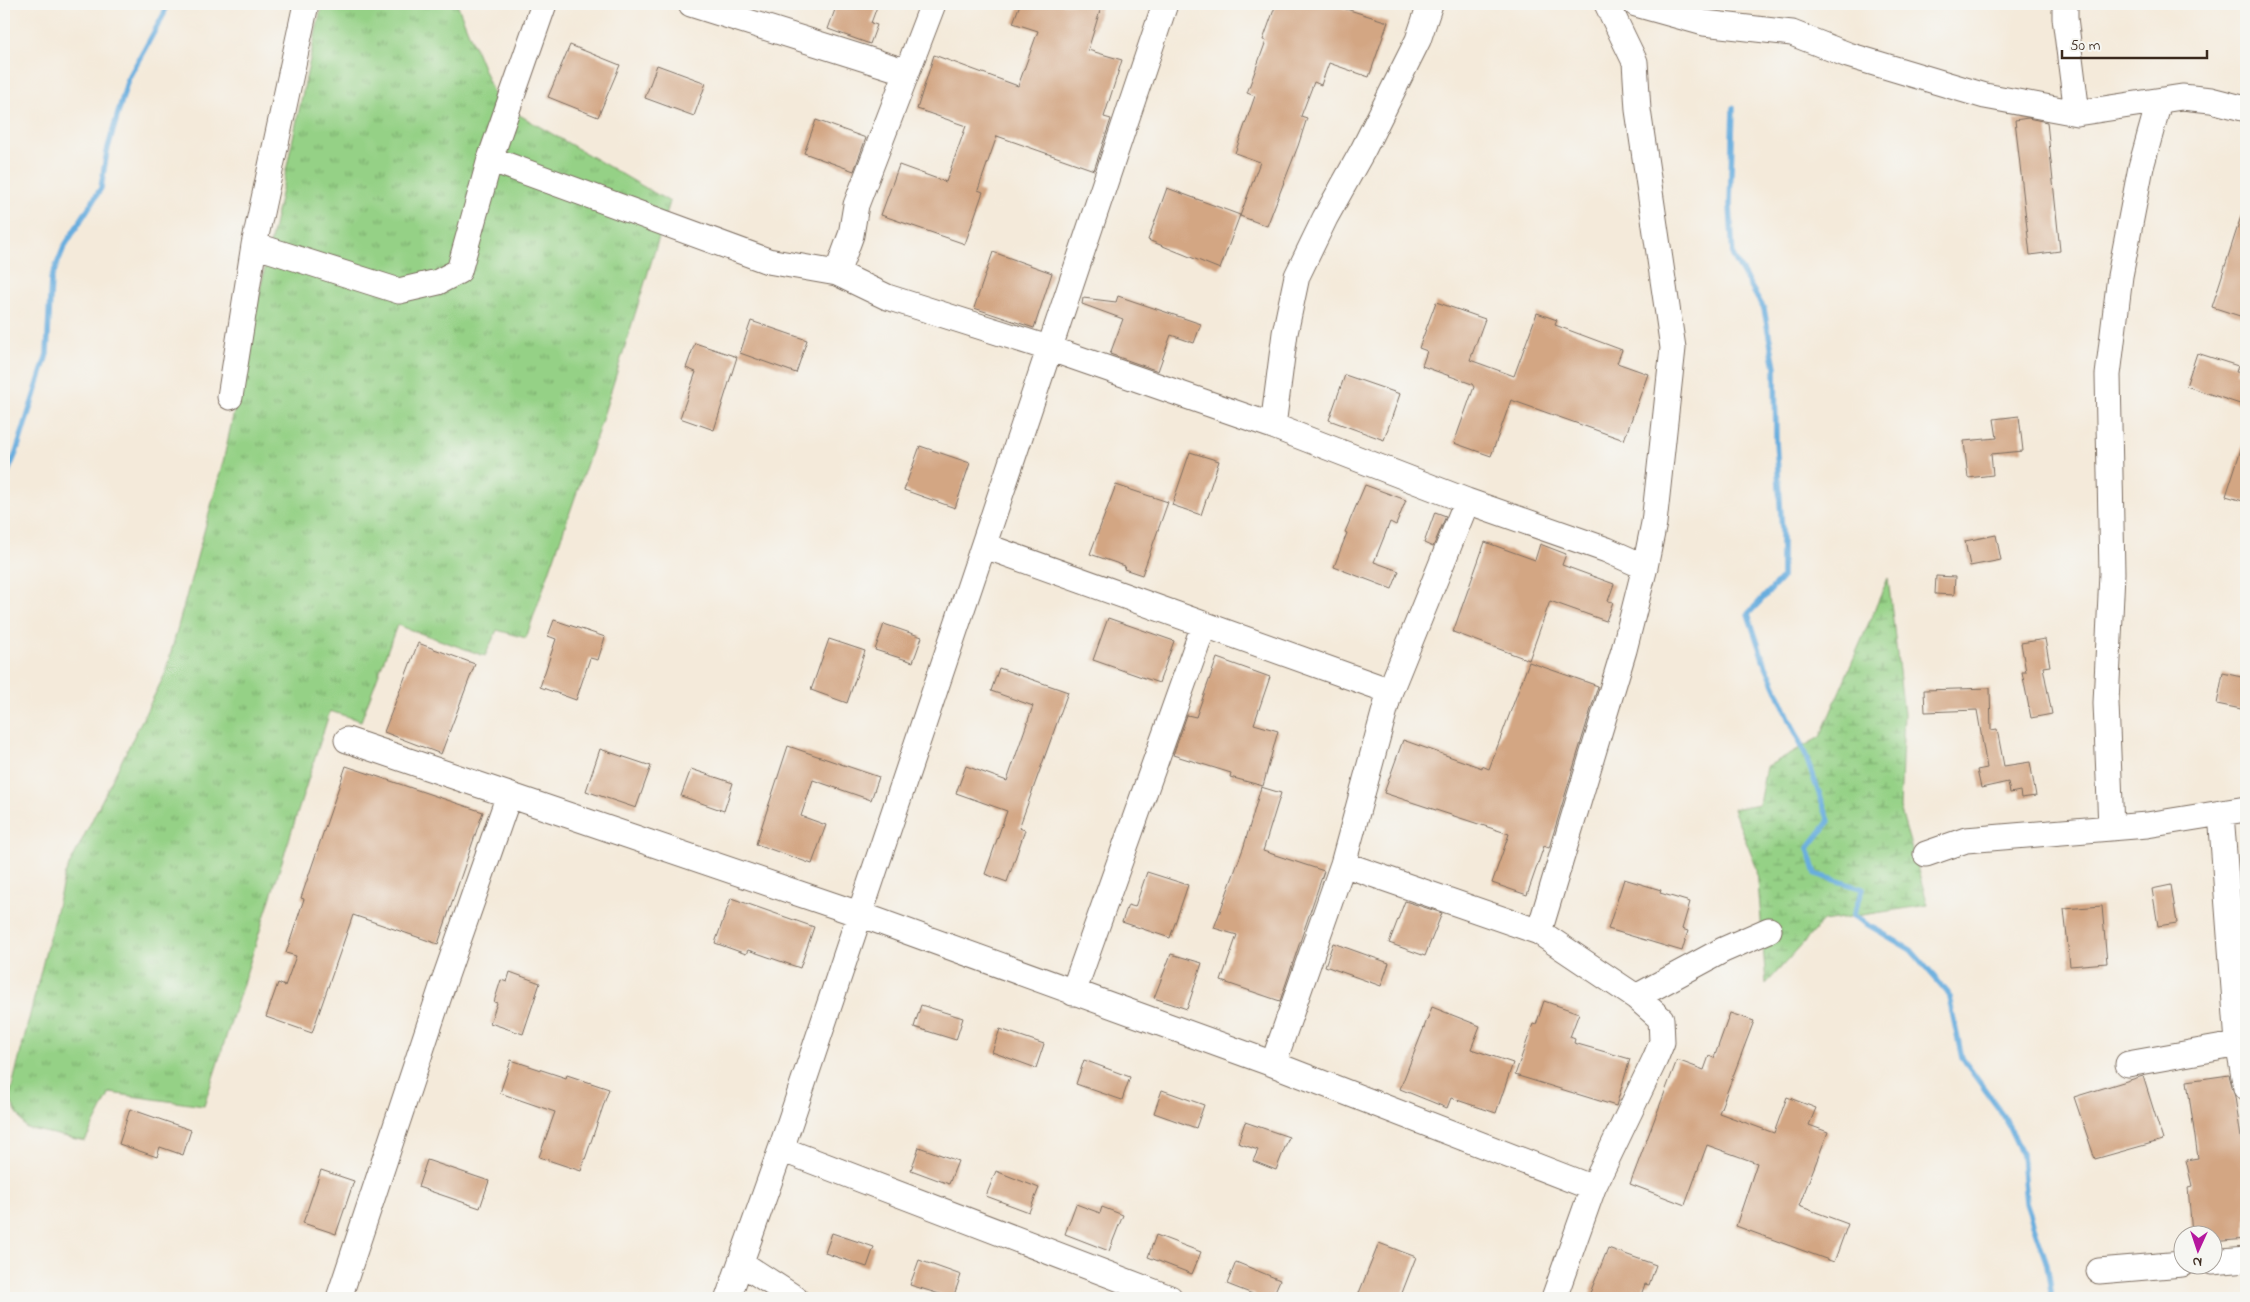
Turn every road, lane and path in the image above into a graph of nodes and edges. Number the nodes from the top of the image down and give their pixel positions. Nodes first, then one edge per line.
1 (306, 4) edge
2 (544, 4) edge
3 (933, 4) edge
4 (1165, 4) edge
5 (1430, 4) edge
6 (1607, 4) edge
7 (1636, 4) edge
8 (2066, 4) edge
9 (703, 5) edge
10 (908, 72) junction
11 (2159, 102) junction
12 (2246, 108) edge
13 (2077, 113) junction
14 (490, 159) junction
15 (254, 246) junction
16 (837, 273) junction
17 (1051, 349) junction
18 (230, 398) dead end
19 (1273, 426) junction
20 (1467, 501) junction
21 (985, 546) junction
22 (1645, 567) junction
23 (1204, 625) junction
24 (1390, 691) junction
25 (347, 740) dead end
26 (509, 796) junction
27 (2246, 809) edge
28 (2221, 813) junction
29 (2111, 828) junction
30 (1926, 854) dead end
31 (1343, 864) junction
32 (858, 914) junction
33 (1769, 930) dead end
34 (1539, 932) junction
35 (1072, 993) junction
36 (1636, 997) junction
37 (2242, 1043) edge
38 (1273, 1064) junction
39 (2128, 1064) dead end
40 (2246, 1088) edge
41 (781, 1149) junction
42 (1593, 1188) junction
43 (2246, 1259) edge
44 (2222, 1261) edge
45 (740, 1263) junction
46 (2172, 1265) edge
47 (2099, 1271) dead end
48 (339, 1298) edge
49 (728, 1298) edge
50 (796, 1298) edge
51 (1170, 1298) edge
52 (1554, 1298) edge

1 - 15 street
2 - 14 street
3 - 10 street
4 - 17 street
5 - 19 street
6 - 22 street
7 - 13 street
8 - 13 street
9 - 10 street
10 - 16 street
11 - 12 street
11 - 13 street
11 - 29 street
14 - 15 street
14 - 16 street
15 - 18 street
16 - 17 street
17 - 19 street
17 - 21 street
19 - 20 street
20 - 22 street
20 - 24 street
21 - 23 street
21 - 32 street
22 - 34 street
23 - 24 street
23 - 35 street
24 - 31 street
25 - 26 street
26 - 32 street
26 - 48 street
27 - 28 street
28 - 29 street
28 - 37 street
29 - 30 street
31 - 34 street
31 - 38 street
32 - 35 street
32 - 41 street
33 - 36 street
34 - 36 street
35 - 38 street
36 - 42 street
37 - 39 street
37 - 40 street
38 - 42 street
41 - 45 street
41 - 51 street
42 - 52 street
43 - 44 street
45 - 49 street
45 - 50 street
46 - 47 street

